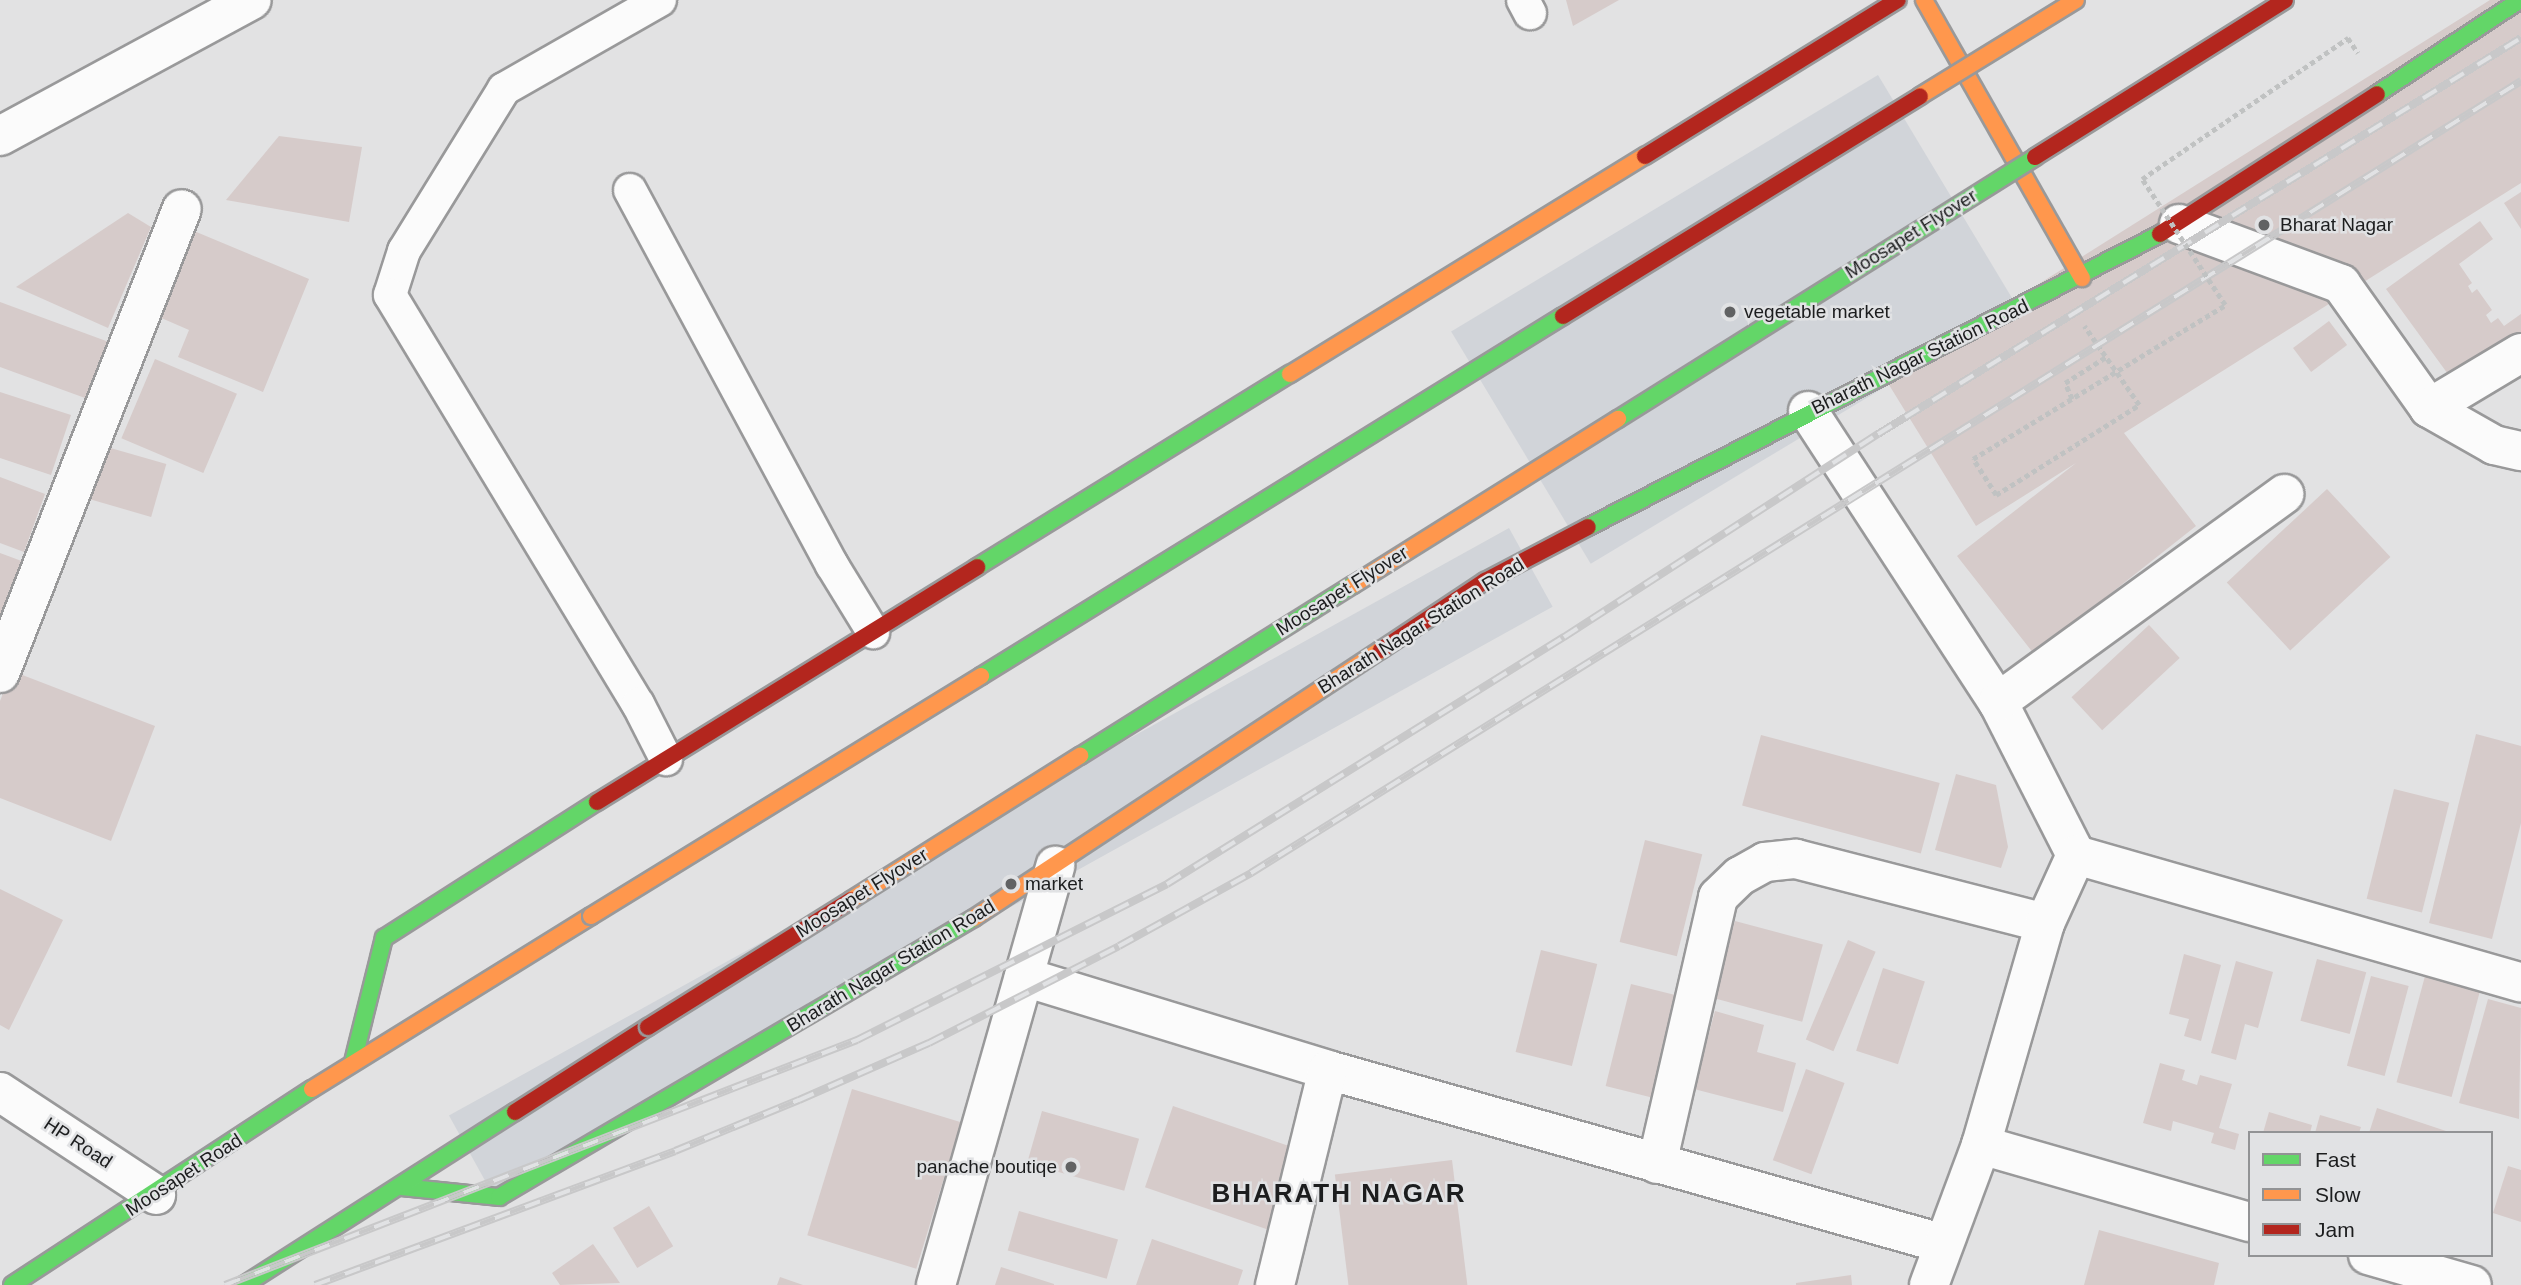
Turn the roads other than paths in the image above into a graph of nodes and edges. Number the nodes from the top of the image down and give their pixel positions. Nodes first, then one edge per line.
1 (253, 0) edge
2 (660, 0) edge
3 (1898, 0) edge
4 (1924, 0) edge
5 (2076, 0) edge
6 (2285, 0) edge
7 (2520, 0) edge
8 (0, 136) edge
9 (630, 190) dead end
10 (182, 209) dead end
11 (2179, 224) junction
12 (2082, 278) junction
13 (2521, 353) edge
14 (2429, 408) junction
15 (1808, 411) junction
16 (2521, 451) edge
17 (2284, 494) dead end
18 (873, 632) junction
19 (0, 673) edge
20 (1998, 702) junction
21 (666, 759) junction
22 (2076, 855) junction
23 (1055, 866) junction
24 (2045, 923) junction
25 (1024, 977) junction
26 (2521, 983) edge
27 (353, 1062) junction
28 (1328, 1070) junction
29 (0, 1092) edge
30 (1981, 1145) junction
31 (1657, 1164) junction
32 (402, 1186) junction
33 (156, 1195) junction
34 (2248, 1221) edge
35 (1941, 1243) junction
36 (2375, 1257) edge
37 (12, 1285) edge
38 (244, 1285) edge
39 (936, 1285) edge
40 (1275, 1285) edge
41 (1929, 1285) edge
42 (2472, 1285) edge

1 - 8 street
2 - 21 lane
3 - 18 main road
4 - 12 main road
5 - 27 main road, bridge
6 - 32 main road, Moosapet Flyover, bridge
7 - 11 main road, Bharath Nagar Station Road
9 - 18 lane
10 - 19 street
11 - 12 main road, Bharath Nagar Station Road
11 - 14 street
12 - 15 main road, Bharath Nagar Station Road
13 - 14 street
14 - 16 street
15 - 20 street
15 - 23 main road, Bharath Nagar Station Road
17 - 20 street
18 - 21 main road
20 - 22 street
21 - 27 main road
22 - 24 street
22 - 26 street
23 - 25 street
23 - 32 main road, Bharath Nagar Station Road
24 - 30 street
24 - 31 street
25 - 28 street
25 - 39 street
27 - 33 main road, Moosapet Road
28 - 31 street
28 - 40 street
29 - 33 street, HP Road
30 - 34 street
30 - 35 street
31 - 35 street
32 - 38 main road
33 - 37 main road, Moosapet Road
35 - 41 street
36 - 42 street

